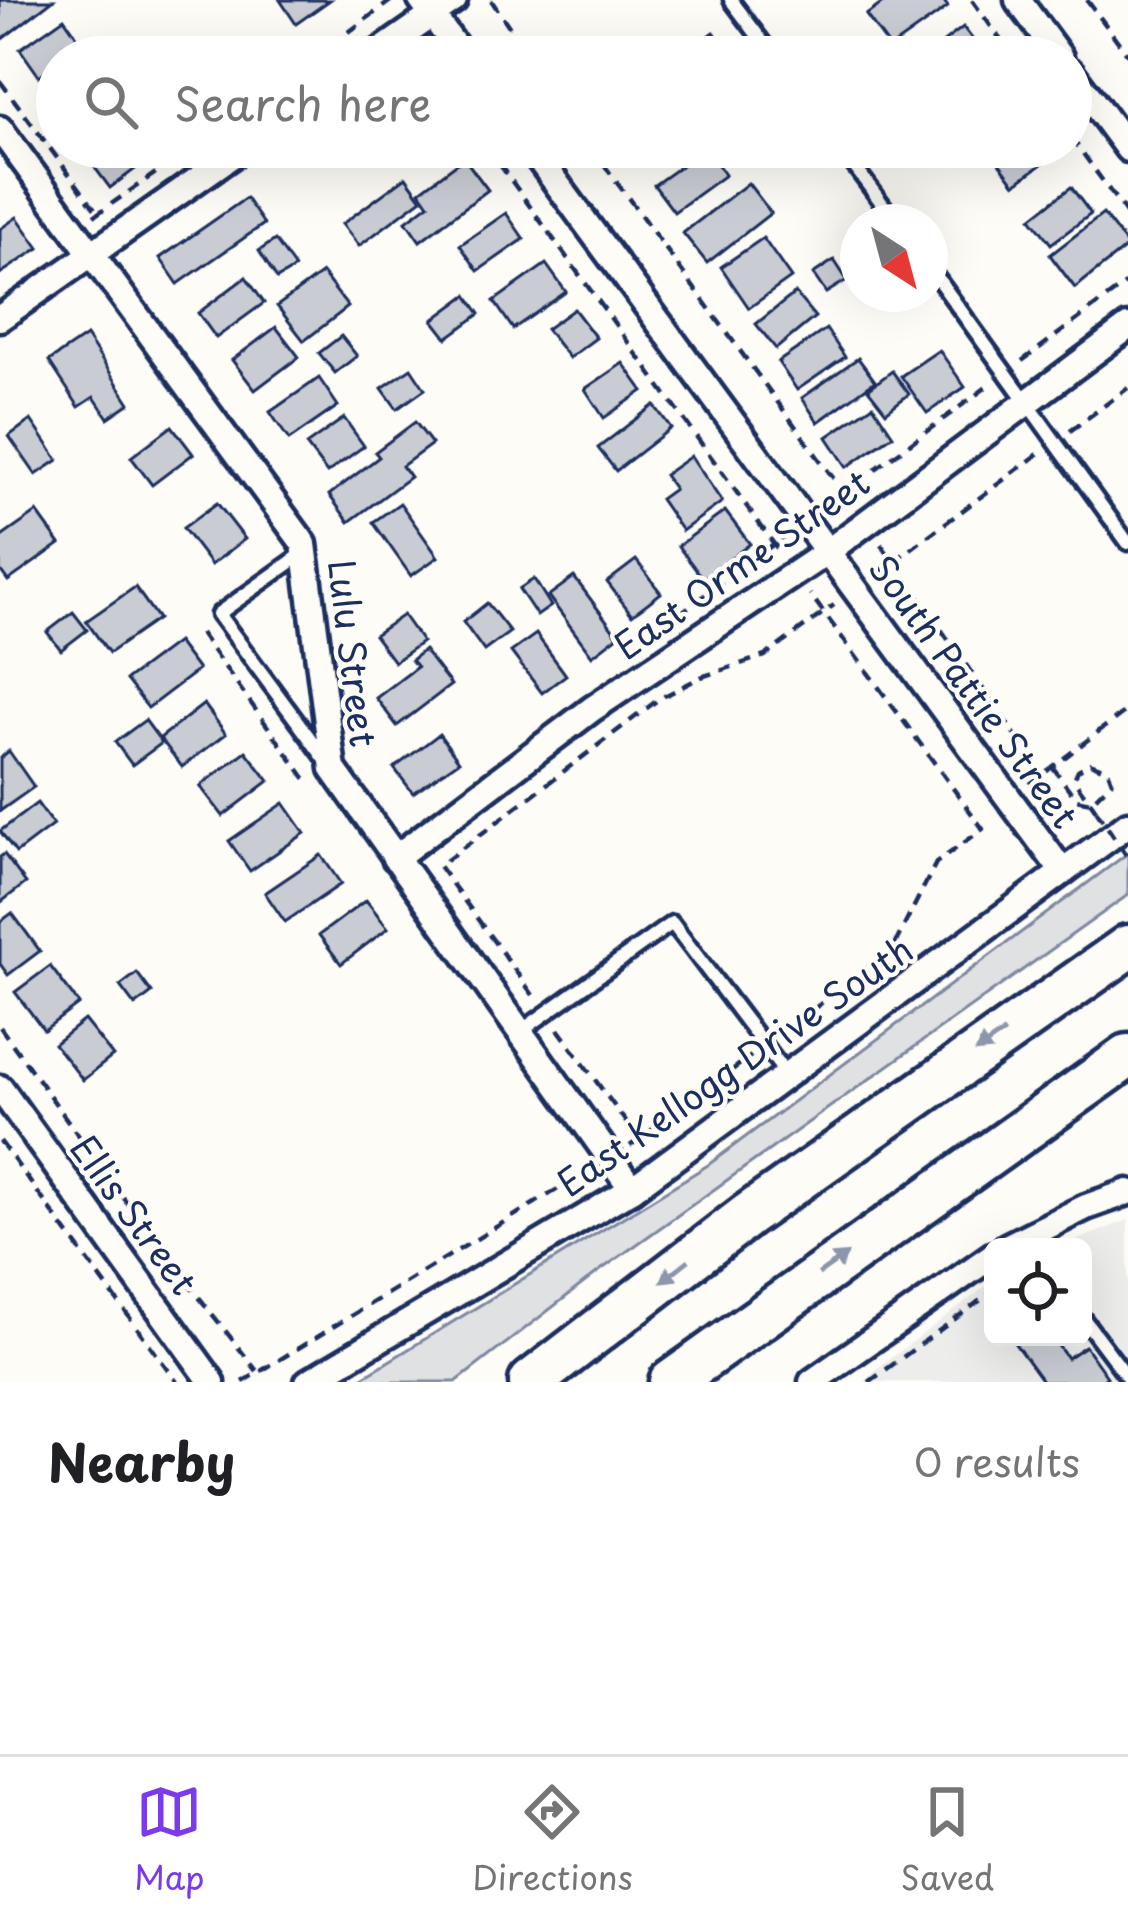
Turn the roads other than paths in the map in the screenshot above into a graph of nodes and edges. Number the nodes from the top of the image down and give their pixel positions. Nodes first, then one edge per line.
1 (731, 0) edge
2 (1018, 0) edge
3 (436, 5) edge
4 (398, 36) edge
5 (453, 36) edge
6 (758, 36) edge
7 (1045, 36) edge
8 (1092, 99) edge
9 (0, 129) edge
10 (1128, 148) edge
11 (214, 168) edge
12 (545, 168) edge
13 (856, 168) edge
14 (883, 204) edge
15 (92, 254) junction
16 (948, 292) edge
17 (0, 318) edge
18 (1128, 327) edge
19 (1028, 401) junction
20 (1128, 543) edge
21 (827, 551) junction
22 (305, 552) junction
23 (333, 769) junction
24 (1128, 824) edge
25 (395, 858) junction
26 (1064, 872) junction
27 (1128, 943) edge
28 (520, 1032) junction
29 (1128, 1056) edge
30 (787, 1076) junction
31 (0, 1088) edge
32 (632, 1189) junction
33 (1128, 1192) edge
34 (1032, 1238) edge
35 (984, 1262) edge
36 (1092, 1330) edge
37 (1128, 1378) edge
38 (820, 1380) edge
39 (212, 1382) edge
40 (308, 1382) edge
41 (532, 1382) edge
42 (671, 1382) edge

1 - 6 lane
2 - 7 street
3 - 4 street
3 - 5 street
8 - 10 street
9 - 15 street, Lulu Street
11 - 15 street
12 - 21 street, South Pattie Street
13 - 14 lane
15 - 17 street
15 - 22 street, Lulu Street
16 - 19 lane
18 - 19 street, East Orme Street
19 - 20 lane
19 - 21 street, East Orme Street
21 - 25 street, East Orme Street
21 - 26 street, South Pattie Street
22 - 23 street, Lulu Street
22 - 23 lane
23 - 25 street, Lulu Street
24 - 26 street, East Kellogg Drive South
25 - 28 street, Lulu Street
26 - 30 street, East Kellogg Drive South
27 -> 41 highway
28 - 30 lane
28 - 32 street, Lulu Street
42 -> 29 highway
30 - 32 street, East Kellogg Drive South
31 - 39 street, Ellis Street
32 - 40 street, East Kellogg Drive South
33 - 34 street
35 - 38 street
36 - 37 lane

